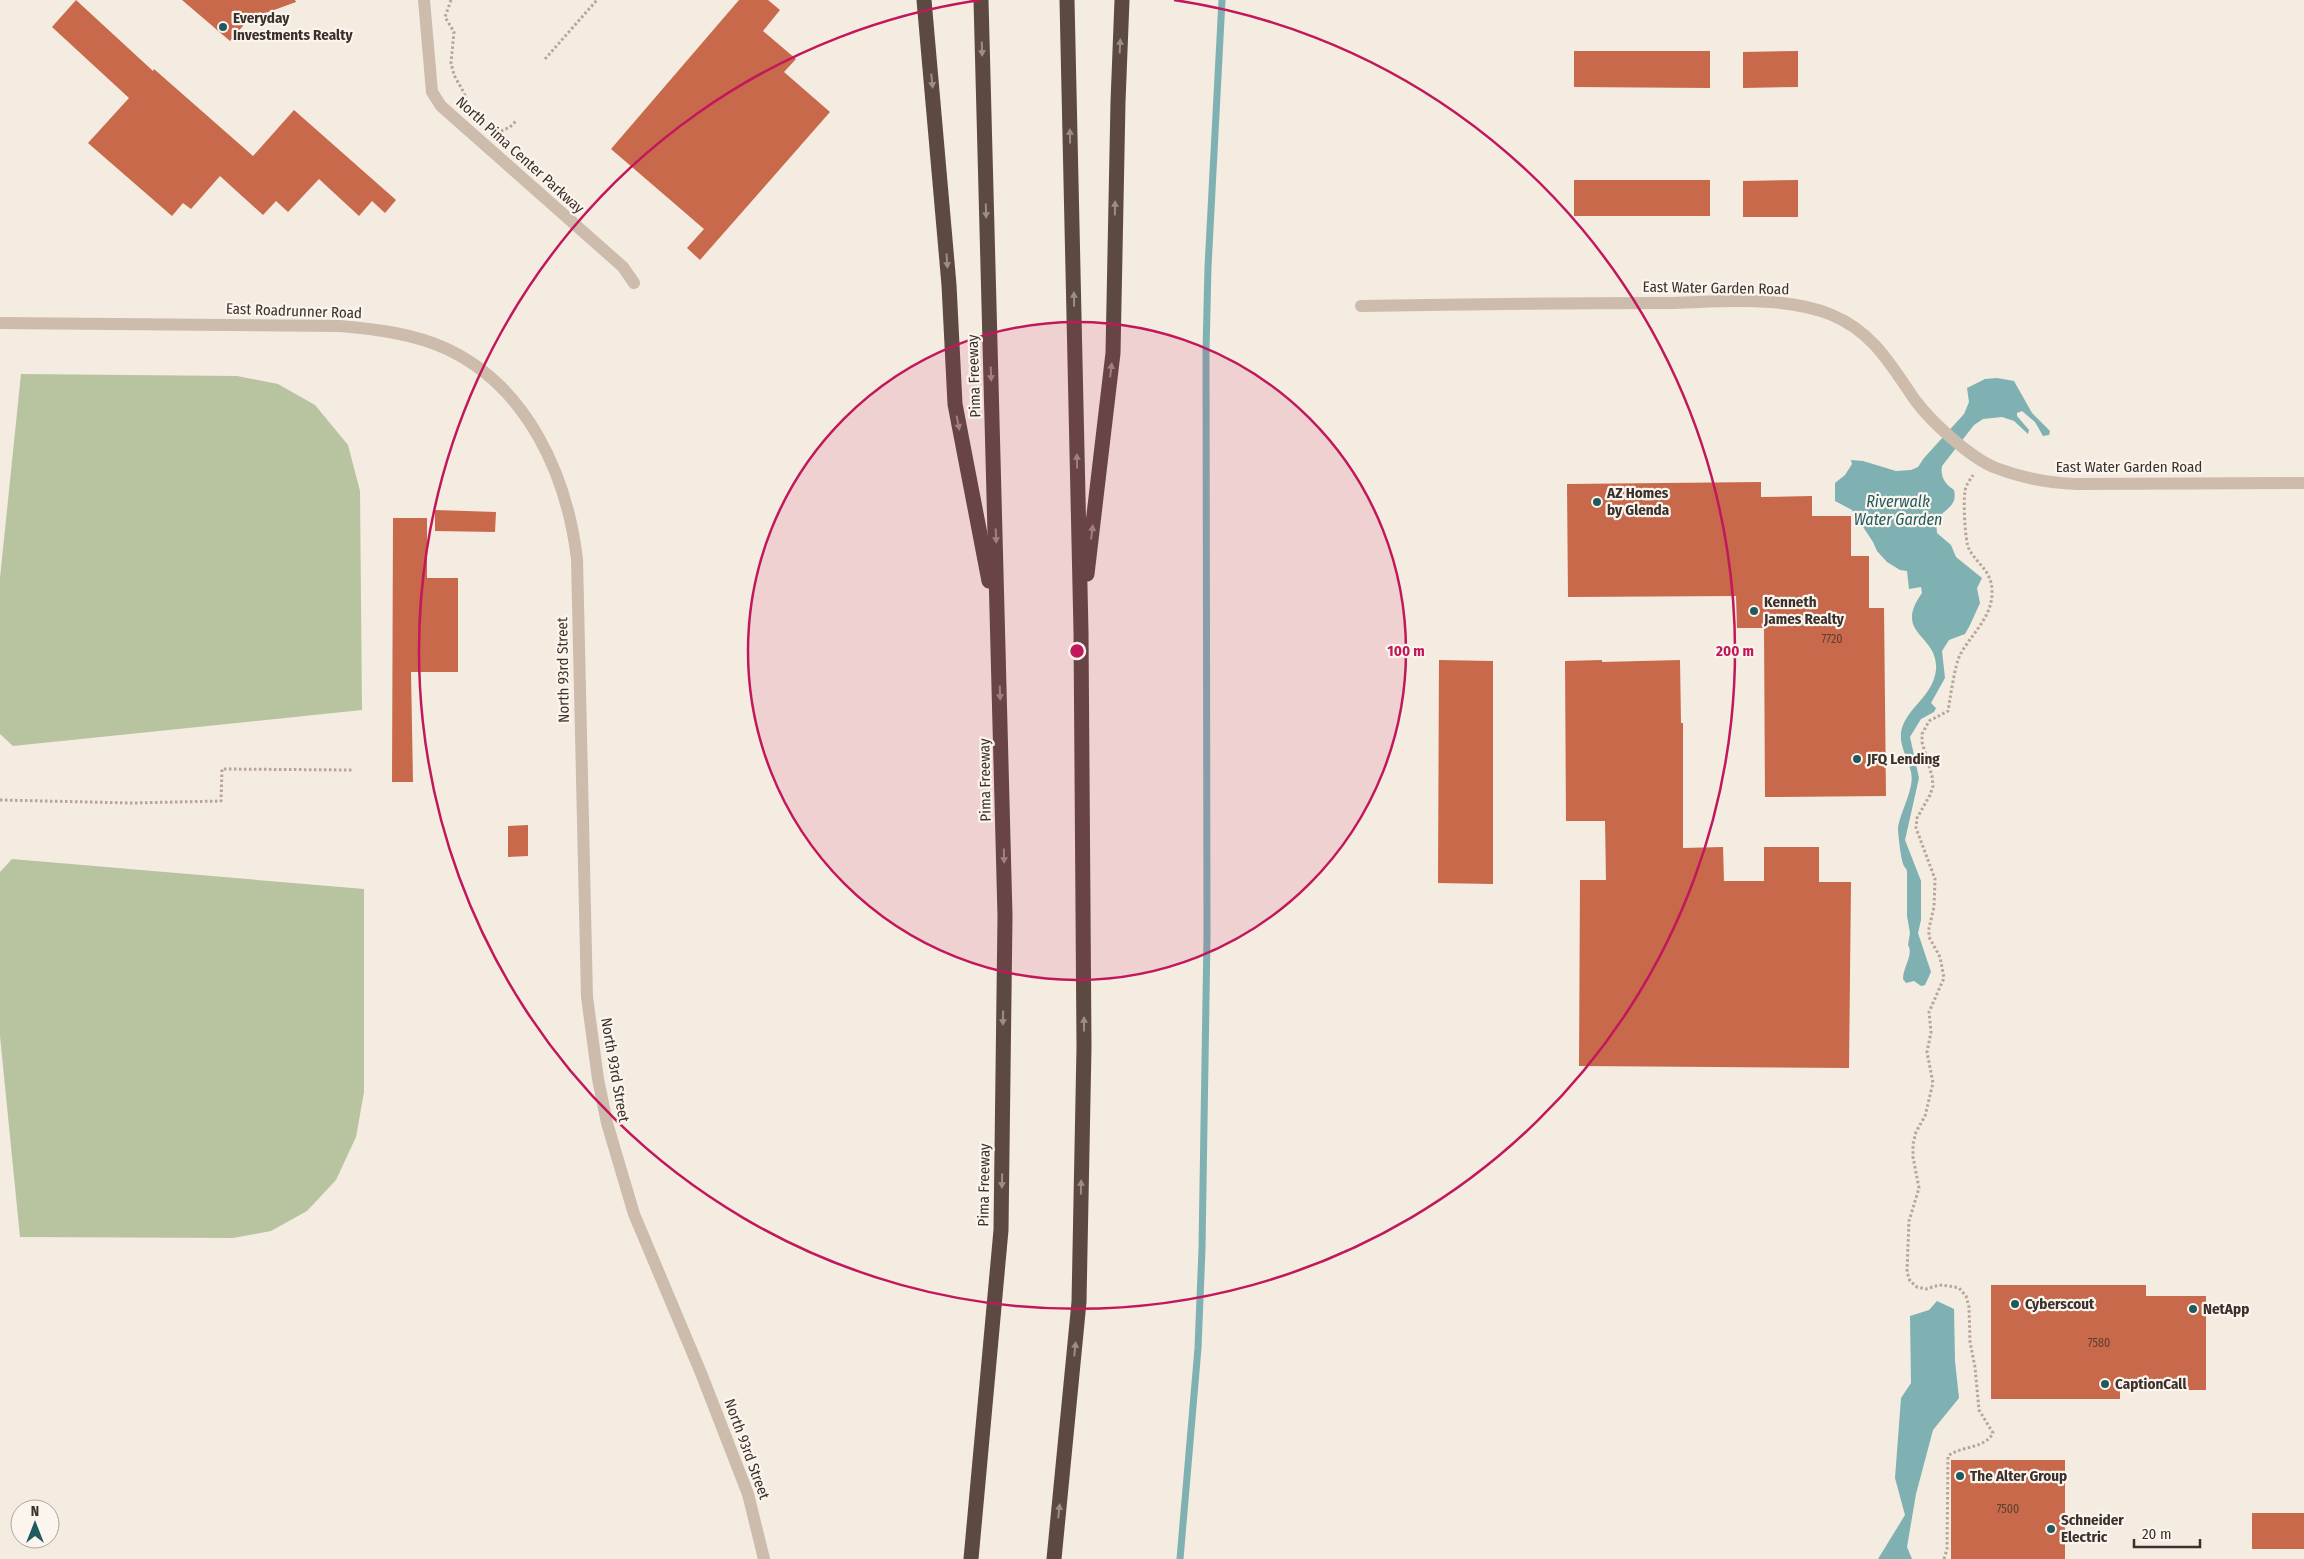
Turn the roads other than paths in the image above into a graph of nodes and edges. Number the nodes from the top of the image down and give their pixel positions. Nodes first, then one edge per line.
1 (424, 0) edge
2 (924, 0) edge
3 (980, 0) edge
4 (1067, 0) edge
5 (1122, 0) edge
6 (634, 284) dead end
7 (1361, 306) dead end
8 (0, 323) edge
9 (2304, 483) edge
10 (577, 559) joint
11 (1081, 632) junction
12 (999, 644) junction
13 (764, 1559) edge
14 (971, 1559) edge
15 (1054, 1559) edge

1 - 6 street, North Pima Center Parkway
2 -> 12 highway
3 -> 12 highway, Pima Freeway
11 -> 4 highway
11 -> 5 highway
7 - 9 street, East Water Garden Road
8 - 10 street, East Roadrunner Road
10 - 13 street, North 93rd Street
15 -> 11 highway
12 -> 14 highway, Pima Freeway

